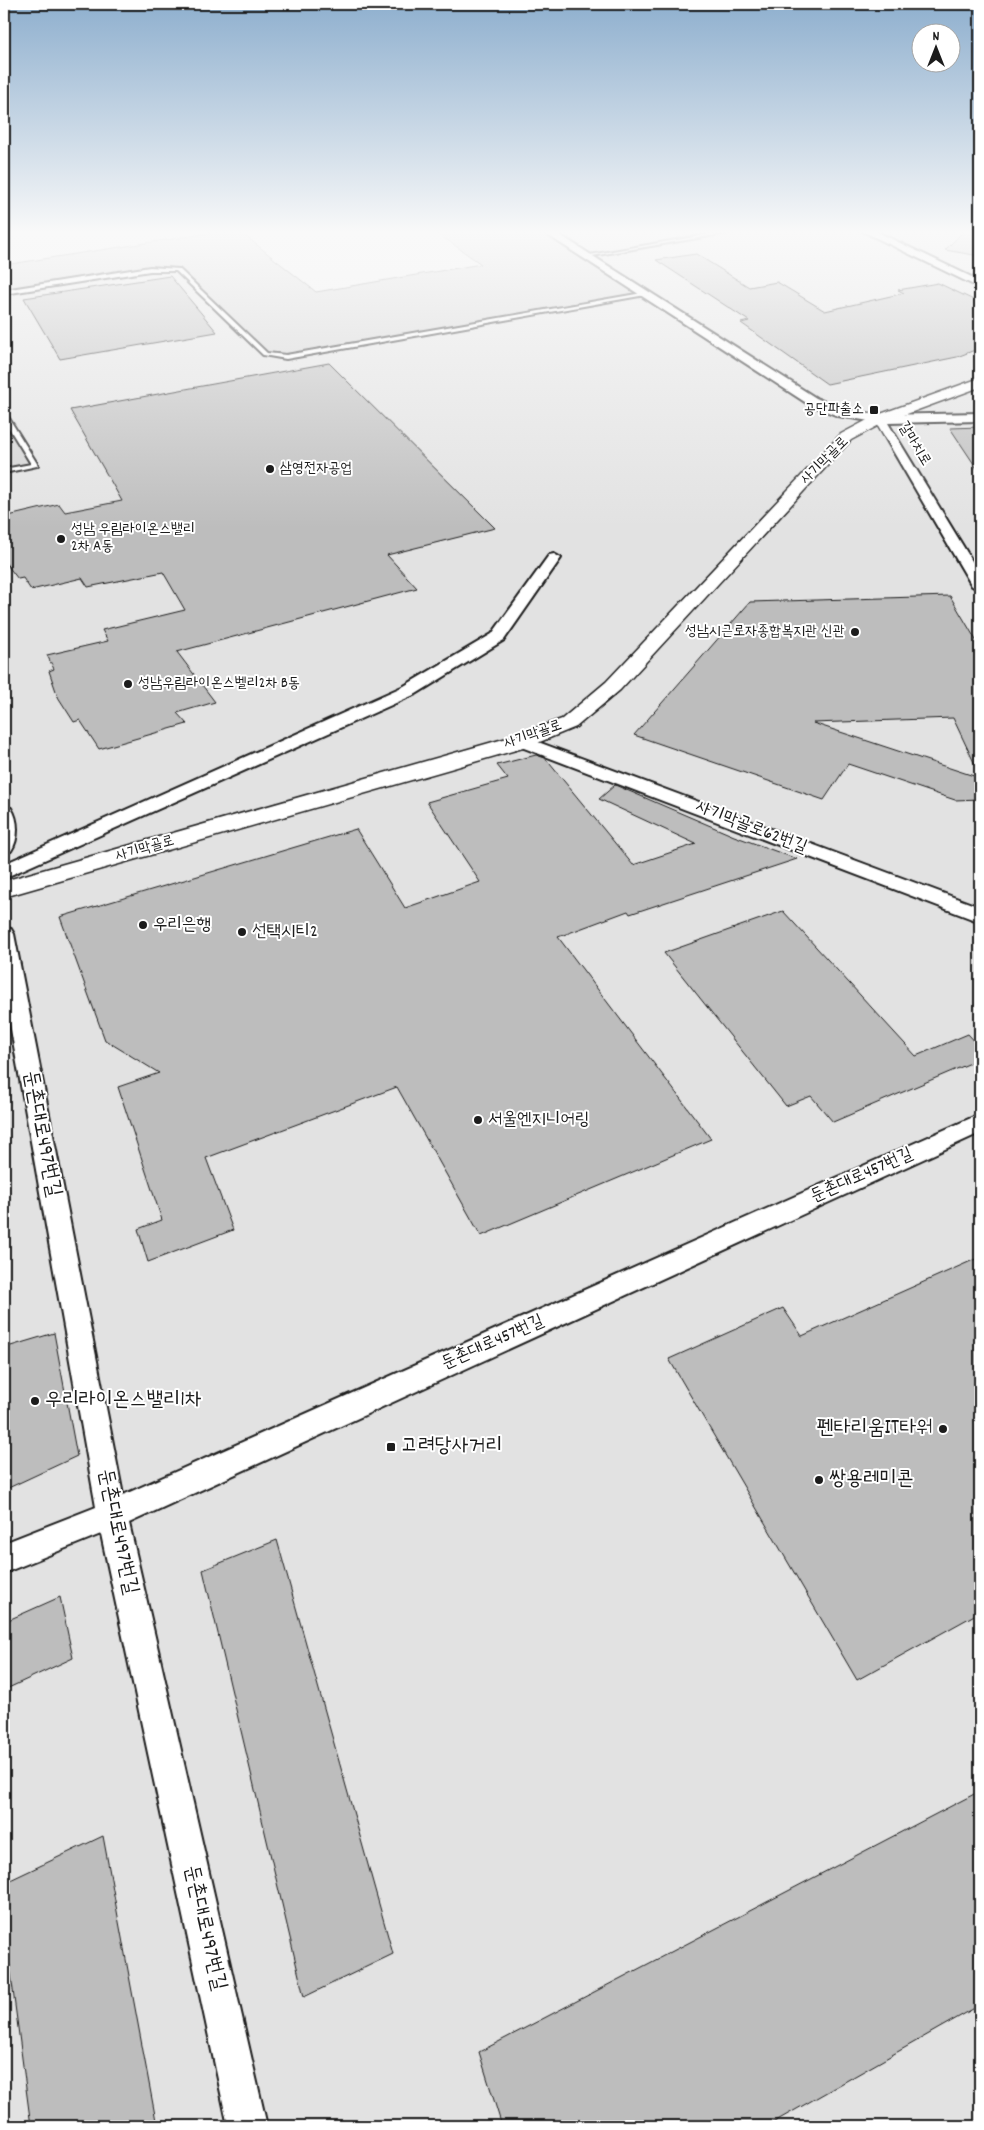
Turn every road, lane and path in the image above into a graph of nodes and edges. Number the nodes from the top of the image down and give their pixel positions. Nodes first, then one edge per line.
1 (239, 329) edge
2 (441, 329) edge
3 (702, 329) edge
4 (980, 382) edge
5 (4, 415) edge
6 (980, 417) edge
7 (880, 419) junction
8 (4, 471) edge
9 (554, 558) dead end
10 (980, 586) edge
11 (522, 741) junction
12 (4, 812) edge
13 (4, 847) edge
14 (4, 872) edge
15 (4, 889) edge
16 (980, 915) edge
17 (4, 934) edge
18 (980, 1123) edge
19 (112, 1515) junction
20 (4, 1558) edge
21 (248, 2126) edge

1 - 2 lane
3 - 7 street, 갈마치로
4 - 7 street, 사기막골로
5 - 8 lane
6 - 7 street
7 - 10 street, 갈마치로
7 - 11 street, 사기막골로
9 - 14 street
11 - 15 street, 사기막골로
11 - 16 street, 사기막골로62번길
12 - 13 street
17 - 19 street, 둔촌대로497번길
18 - 19 street, 둔촌대로457번길
19 - 20 street, 둔촌대로457번길
19 - 21 street, 둔촌대로497번길

